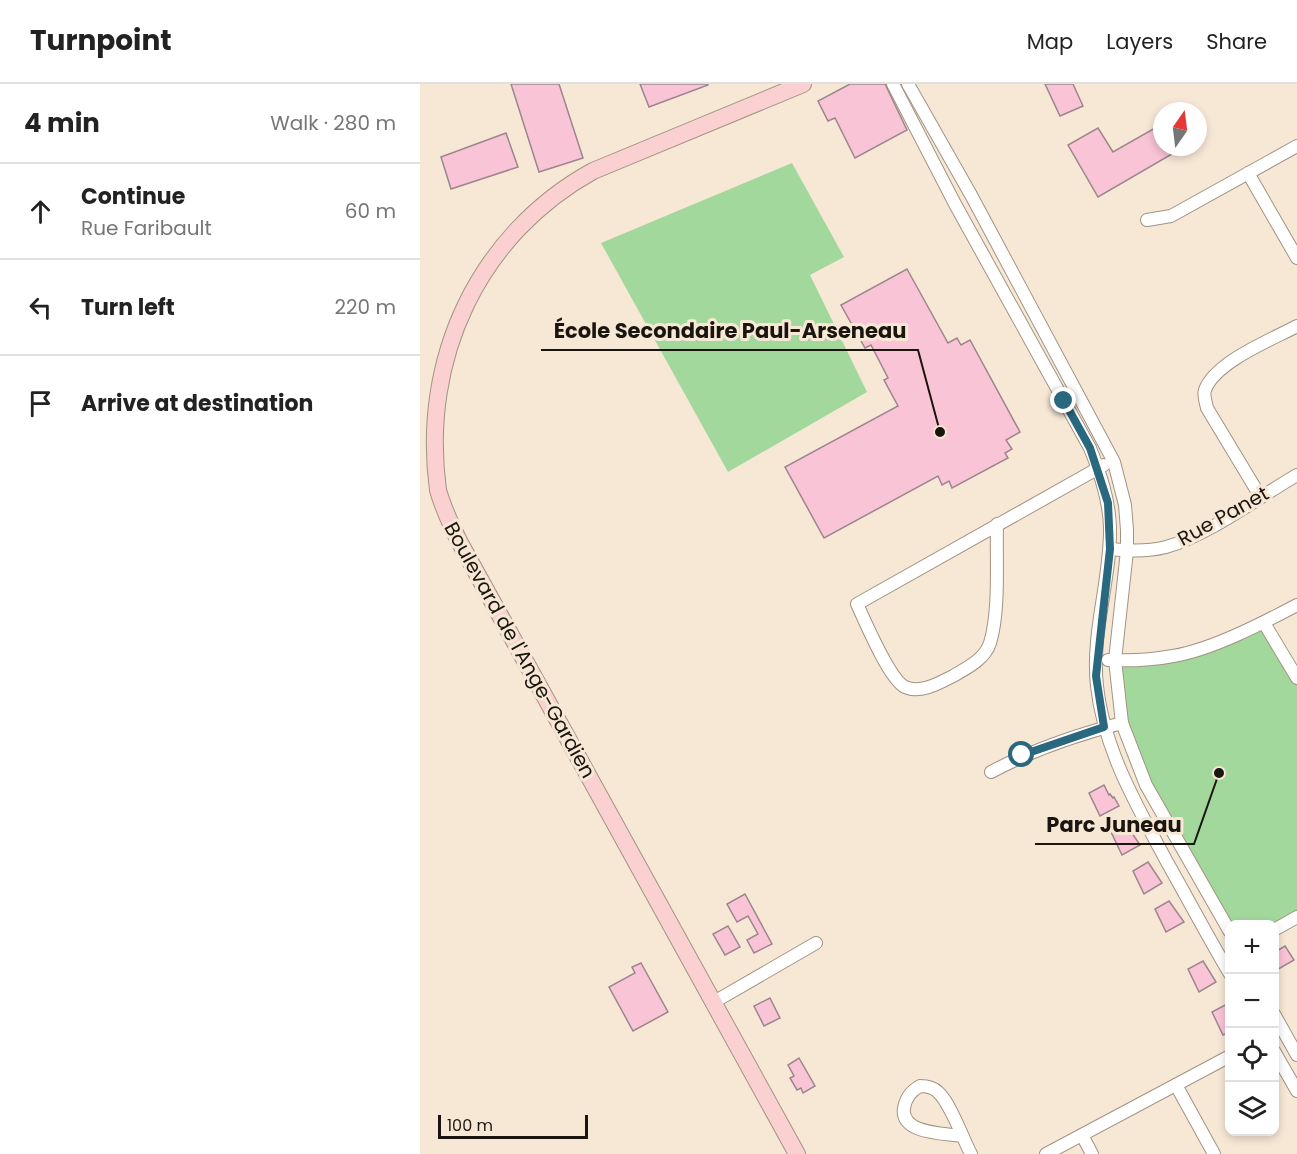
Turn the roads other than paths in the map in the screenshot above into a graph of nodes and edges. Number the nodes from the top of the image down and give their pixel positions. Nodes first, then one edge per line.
1 (803, 84) edge
2 (893, 84) edge
3 (908, 84) edge
4 (1297, 146) edge
5 (1248, 173) junction
6 (970, 195) junction
7 (955, 204) junction
8 (1147, 220) dead end
9 (1297, 258) edge
10 (1297, 326) edge
11 (1114, 462) junction
12 (1098, 468) junction
13 (1297, 475) edge
14 (1260, 496) junction
15 (996, 524) junction
16 (1110, 549) junction
17 (1128, 551) junction
18 (1297, 604) edge
19 (1264, 623) junction
20 (1096, 659) junction
21 (1115, 660) junction
22 (1297, 678) edge
23 (1122, 723) junction
24 (1104, 727) junction
25 (991, 772) dead end
26 (1297, 917) edge
27 (1225, 923) edge
28 (1279, 928) edge
29 (816, 943) dead end
30 (1225, 955) edge
31 (714, 1002) junction
32 (1279, 1030) edge
33 (1297, 1054) edge
34 (1279, 1058) edge
35 (1225, 1059) edge
36 (1176, 1085) junction
37 (1297, 1091) edge
38 (1082, 1135) junction
39 (961, 1136) junction
40 (797, 1154) edge
41 (971, 1154) edge
42 (1046, 1154) edge
43 (1092, 1154) edge
44 (1214, 1154) edge

1 - 31 main road, Boulevard de l'Ange-Gardien
2 - 7 street
3 - 6 street
4 - 5 street
5 - 8 street
5 - 9 street
6 - 7 street
6 - 11 street
7 - 12 street
10 - 14 street
11 - 12 street
11 - 17 street
12 - 15 street
12 - 16 street
13 - 14 street, Rue Panet
14 - 17 street, Rue Panet
15 - 15 street
16 - 17 street, Rue Panet
16 - 20 street
17 - 21 street
18 - 19 street
19 - 21 street
19 - 22 street
20 - 21 street
20 - 24 street
21 - 23 street
23 - 24 street
23 - 27 street
24 - 25 street
24 - 30 street
26 - 28 street
29 - 31 street
31 - 40 main road, Boulevard de l'Ange-Gardien
32 - 33 street
34 - 37 street
35 - 36 street
36 - 38 street
36 - 44 street
38 - 42 street
38 - 43 street
39 - 39 street
39 - 41 street

